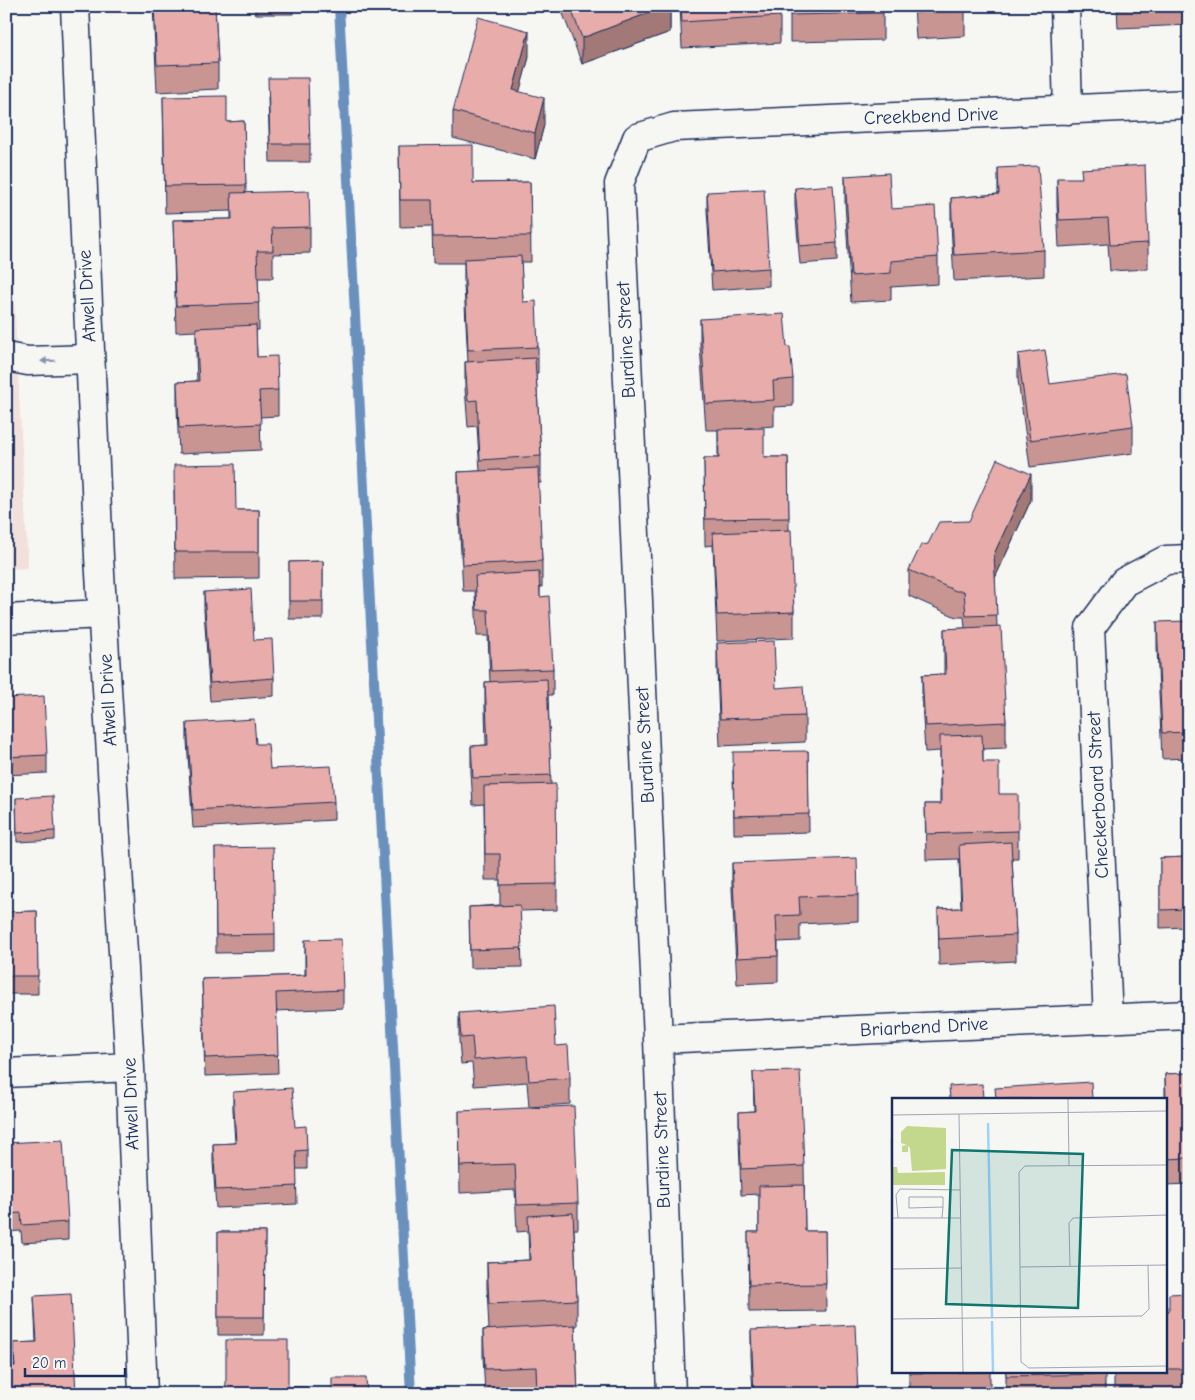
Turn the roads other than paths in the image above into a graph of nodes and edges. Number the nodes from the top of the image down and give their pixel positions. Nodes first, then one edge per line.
1 (75, 6) edge
2 (1065, 6) edge
3 (1189, 104) edge
4 (1068, 110) junction
5 (674, 127) joint
6 (6, 357) edge
7 (90, 359) junction
8 (1189, 559) edge
9 (102, 614) junction
10 (6, 619) edge
11 (1189, 1015) edge
12 (1108, 1019) junction
13 (658, 1039) junction
14 (130, 1067) junction
15 (6, 1073) edge
16 (143, 1394) edge
17 (672, 1394) edge

1 - 7 street, Atwell Drive
2 - 4 street
3 - 4 street, Creekbend Drive
4 - 5 street, Creekbend Drive
5 - 13 street, Burdine Street
7 -> 6 street
7 - 9 street, Atwell Drive
8 - 12 street, Checkerboard Street
9 - 10 street
9 - 14 street, Atwell Drive
11 - 12 street, Briarbend Drive
12 - 13 street, Briarbend Drive
13 - 17 street, Burdine Street
14 - 15 street
14 - 16 street, Atwell Drive

